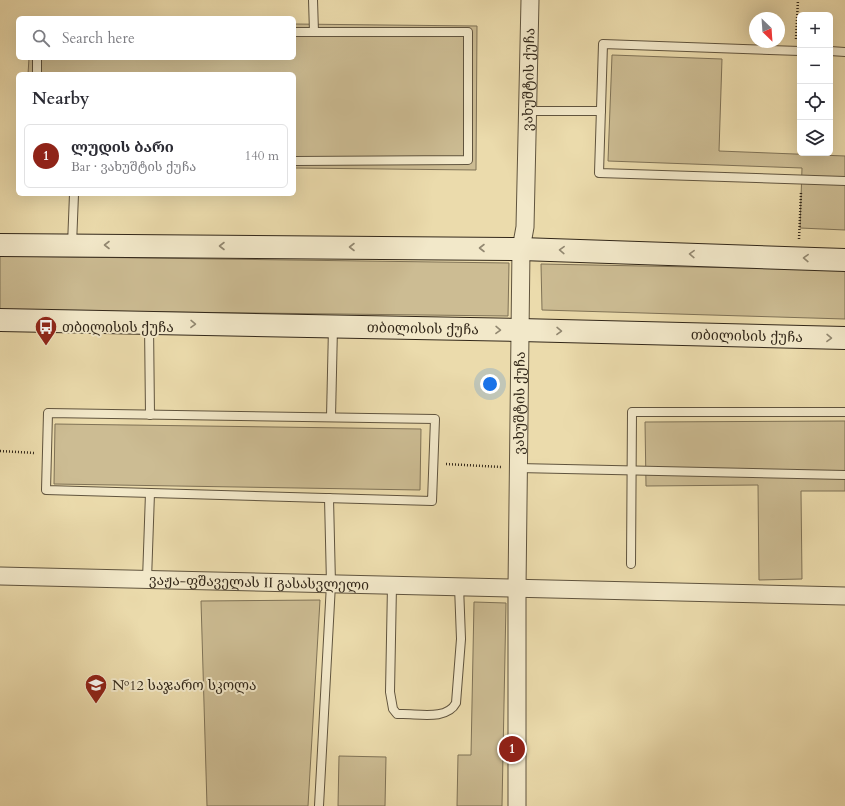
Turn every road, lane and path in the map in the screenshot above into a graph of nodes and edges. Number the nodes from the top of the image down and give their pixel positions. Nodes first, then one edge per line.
1 (313, 0) edge
2 (530, 0) edge
3 (798, 0) edge
4 (296, 32) edge
5 (314, 32) junction
6 (798, 48) edge
7 (797, 50) edge
8 (833, 51) edge
9 (845, 52) edge
10 (37, 60) edge
11 (37, 72) edge
12 (601, 110) junction
13 (528, 111) junction
14 (296, 161) edge
15 (801, 179) junction
16 (845, 181) edge
17 (74, 196) edge
18 (0, 245) edge
19 (72, 245) junction
20 (521, 248) junction
21 (799, 258) junction
22 (845, 260) edge
23 (0, 320) edge
24 (149, 323) junction
25 (334, 326) junction
26 (520, 330) junction
27 (845, 338) edge
28 (845, 412) edge
29 (150, 415) junction
30 (331, 417) junction
31 (0, 452) edge
32 (47, 453) junction
33 (434, 464) junction
34 (518, 468) junction
35 (631, 471) junction
36 (845, 475) edge
37 (150, 493) junction
38 (329, 498) junction
39 (631, 564) dead end
40 (0, 576) edge
41 (147, 580) junction
42 (331, 584) junction
43 (392, 585) junction
44 (460, 586) junction
45 (517, 588) junction
46 (845, 596) edge
47 (319, 806) edge
48 (517, 806) edge

1 - 5 lane
2 - 13 street, ვახუშტის ქუჩა
3 - 6 path
4 - 5 lane
5 - 14 lane
7 - 12 lane
8 - 9 lane
10 - 11 lane
12 - 13 lane
12 - 15 lane
13 - 20 street, ვახუშტის ქუჩა
15 - 16 lane
15 - 21 path
17 - 19 lane
18 - 19 main road
20 -> 19 main road
21 -> 20 main road
20 - 26 street, ვახუშტის ქუჩა
22 -> 21 main road
23 - 24 main road, თბილისის ქუჩა
24 -> 25 main road, თბილისის ქუჩა
24 - 29 lane
25 -> 26 main road, თბილისის ქუჩა
25 - 30 lane
26 -> 27 main road, თბილისის ქუჩა
26 - 34 street, ვახუშტის ქუჩა
28 - 35 lane
29 - 30 lane
29 - 32 lane
30 - 33 lane
31 - 32 path
32 - 37 lane
33 - 34 path
33 - 38 lane
34 - 35 lane
34 - 45 street, ვახუშტის ქუჩა
35 - 36 lane
35 - 39 lane
37 - 38 lane
37 - 41 lane
38 - 42 lane
40 - 41 street, ვაჟა-ფშაველას II გასასვლელი
41 - 42 street, ვაჟა-ფშაველას II გასასვლელი
42 - 43 street, ვაჟა-ფშაველას II გასასვლელი
42 - 47 lane
43 - 44 street, ვაჟა-ფშაველას II გასასვლელი
43 - 44 lane
44 - 45 street, ვაჟა-ფშაველას II გასასვლელი
45 - 46 street, ვაჟა-ფშაველას II გასასვლელი
45 - 48 street, ვახუშტის ქუჩა

